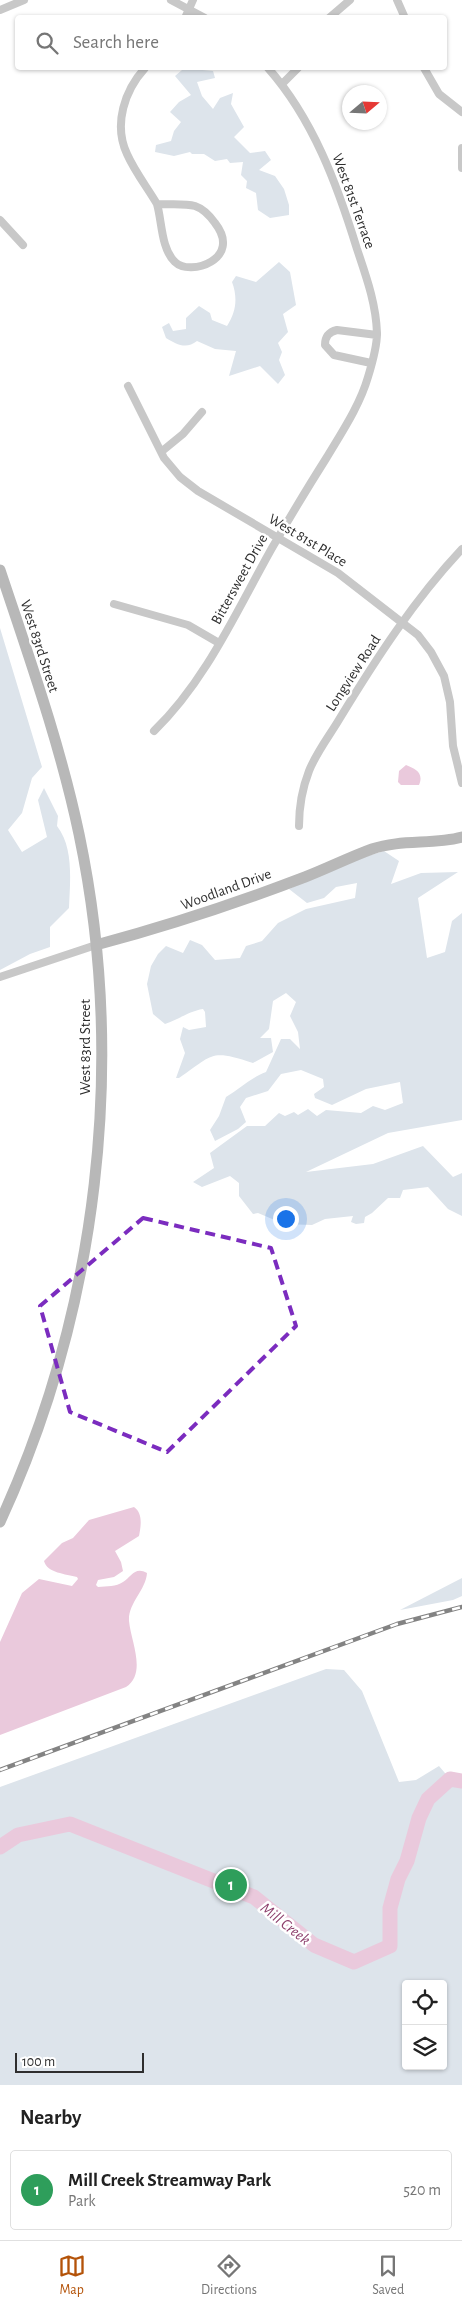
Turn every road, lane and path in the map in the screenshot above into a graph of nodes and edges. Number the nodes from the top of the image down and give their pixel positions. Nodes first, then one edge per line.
1 (24, 0) edge
2 (170, 0) edge
3 (193, 0) edge
4 (350, 0) edge
5 (397, 0) edge
6 (189, 8) junction
7 (0, 10) edge
8 (186, 15) edge
9 (200, 15) edge
10 (332, 15) edge
11 (404, 15) edge
12 (143, 70) edge
13 (270, 70) edge
14 (296, 70) edge
15 (425, 70) edge
16 (282, 84) junction
17 (462, 112) edge
18 (462, 148) edge
19 (462, 168) edge
20 (157, 204) junction
21 (0, 220) edge
22 (23, 245) dead end
23 (377, 335) junction
24 (371, 363) junction
25 (128, 386) dead end
26 (202, 412) dead end
27 (346, 426) joint
28 (161, 452) junction
29 (278, 538) junction
30 (462, 549) edge
31 (0, 570) edge
32 (114, 604) dead end
33 (404, 622) junction
34 (219, 643) junction
35 (462, 728) edge
36 (452, 730) junction
37 (154, 731) dead end
38 (462, 783) edge
39 (299, 826) dead end
40 (462, 837) edge
41 (96, 945) junction
42 (0, 977) edge
43 (0, 1522) edge

1 - 7 street
2 - 6 street
3 - 6 street
4 - 10 street
5 - 11 street
6 - 8 street
6 - 9 street
12 - 20 street
13 - 16 street, West 81st Terrace
14 - 16 street
15 - 17 street
16 - 23 street, West 81st Terrace
18 - 19 street
20 - 20 street
21 - 22 street
23 - 24 street, West 81st Terrace
23 - 24 street
24 - 27 street, West 81st Terrace
25 - 28 street, West 81st Place
26 - 28 street
27 - 29 street, Bittersweet Drive
28 - 29 street, West 81st Place
29 - 33 street, West 81st Place
29 - 34 street, Bittersweet Drive
30 - 33 street, Longview Road
31 - 41 main road, West 83rd Street
32 - 34 street, Bittersweet Drive
33 - 36 street, West 81st Place
33 - 39 street, Longview Road
34 - 37 street, Bittersweet Drive
35 - 36 street
36 - 38 street, West 81st Place
40 - 41 main road, Woodland Drive
41 - 42 street, Woodland Drive
41 - 43 main road, West 83rd Street

